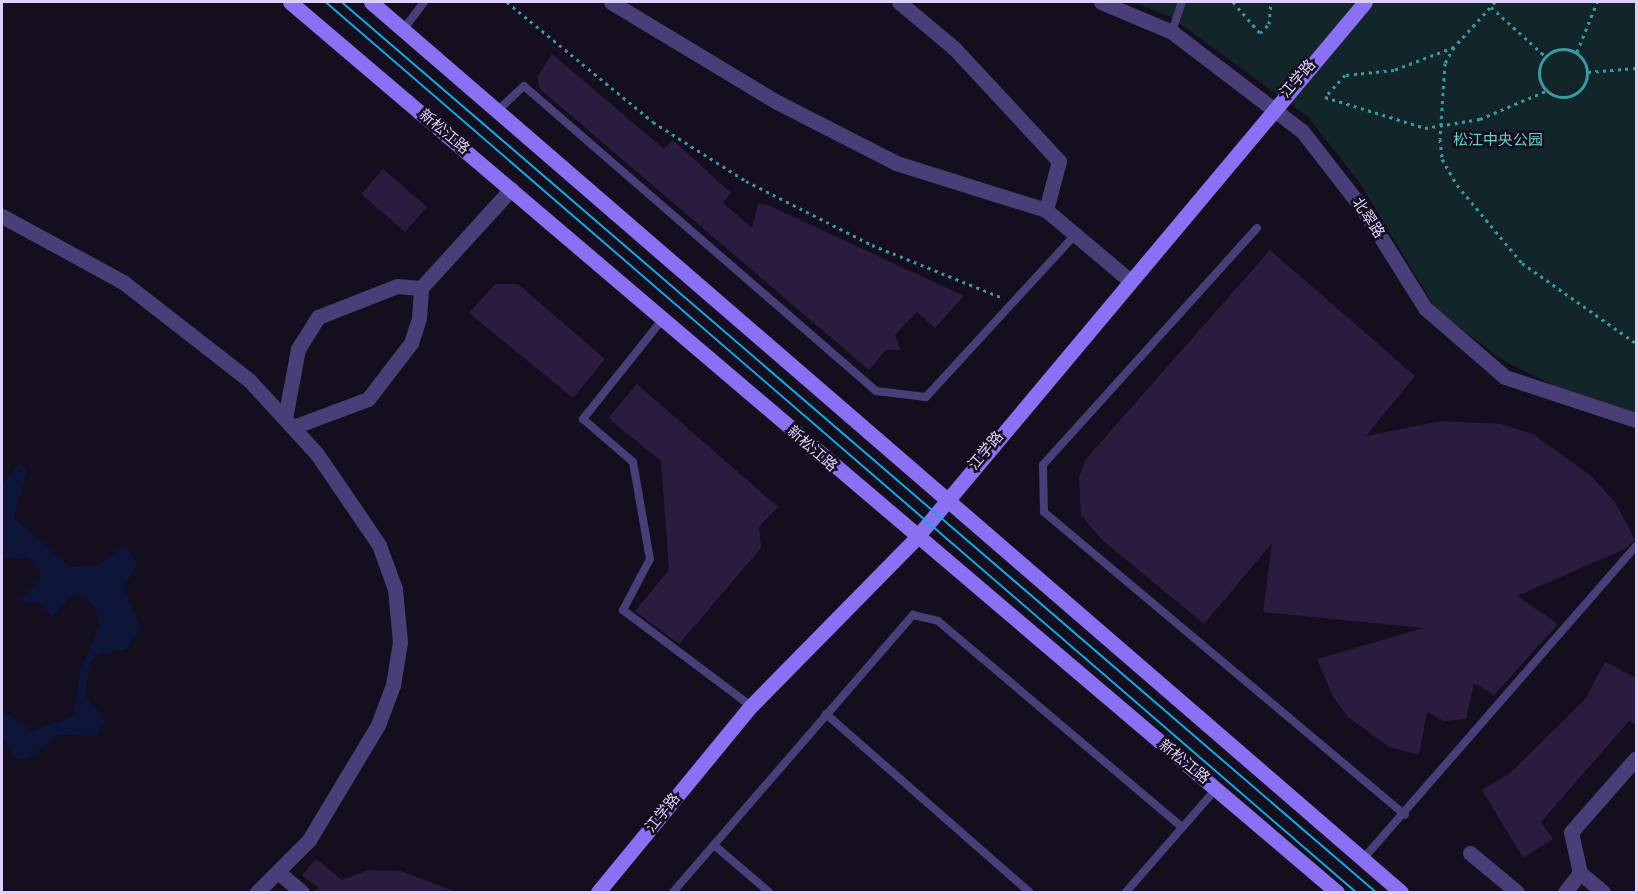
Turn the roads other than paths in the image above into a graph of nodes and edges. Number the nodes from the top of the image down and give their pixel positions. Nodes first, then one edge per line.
1 (291, 2) edge
2 (371, 2) edge
3 (424, 2) edge
4 (611, 2) edge
5 (899, 2) edge
6 (1101, 2) edge
7 (1182, 2) edge
8 (1365, 2) edge
9 (403, 30) junction
10 (1172, 32) junction
11 (1273, 109) junction
12 (496, 112) junction
13 (511, 189) junction
14 (1046, 210) junction
15 (2, 216) edge
16 (1257, 228) dead end
17 (1074, 236) junction
18 (1129, 280) junction
19 (421, 288) junction
20 (662, 320) junction
21 (1636, 420) edge
22 (289, 422) junction
23 (946, 499) junction
24 (916, 538) junction
25 (1636, 546) edge
26 (751, 706) junction
27 (826, 714) junction
28 (1636, 758) edge
29 (1216, 789) junction
30 (1405, 815) junction
31 (1182, 828) junction
32 (714, 845) junction
33 (1470, 853) dead end
34 (1363, 859) junction
35 (278, 872) junction
36 (1580, 873) junction
37 (257, 892) edge
38 (302, 892) edge
39 (598, 892) edge
40 (673, 892) edge
41 (769, 892) edge
42 (1029, 892) edge
43 (1126, 892) edge
44 (1337, 892) edge
45 (1401, 892) edge
46 (1517, 892) edge
47 (1565, 892) edge
48 (1603, 892) edge

1 - 13 main road, 新松江路
2 - 9 main road
3 - 9 lane
4 - 14 street
5 - 14 street
6 - 10 street, 北翠路
7 - 10 lane
8 - 11 main road, 江学路
9 - 12 main road
10 - 11 street, 北翠路
11 - 18 main road, 江学路
11 - 21 street, 北翠路
12 - 17 lane
12 - 23 main road
13 - 19 street
13 - 20 main road, 新松江路
14 - 17 street
15 - 22 street
16 - 30 lane
17 - 18 street
18 - 23 main road, 江学路
19 - 22 street
19 - 22 street
20 - 24 main road, 新松江路
20 - 26 lane
22 - 35 street
23 - 24 main road, 江学路
23 - 34 main road
24 - 26 main road, 江学路
24 - 29 main road, 新松江路
25 - 30 lane
26 - 39 main road, 江学路
27 - 31 lane
27 - 32 lane
27 - 42 lane
28 - 36 street
29 - 31 lane
29 - 44 main road, 新松江路
30 - 34 lane
31 - 43 lane
32 - 40 lane
32 - 41 lane
33 - 46 street
34 - 45 main road
35 - 37 street
35 - 38 street
36 - 47 street
36 - 48 street

